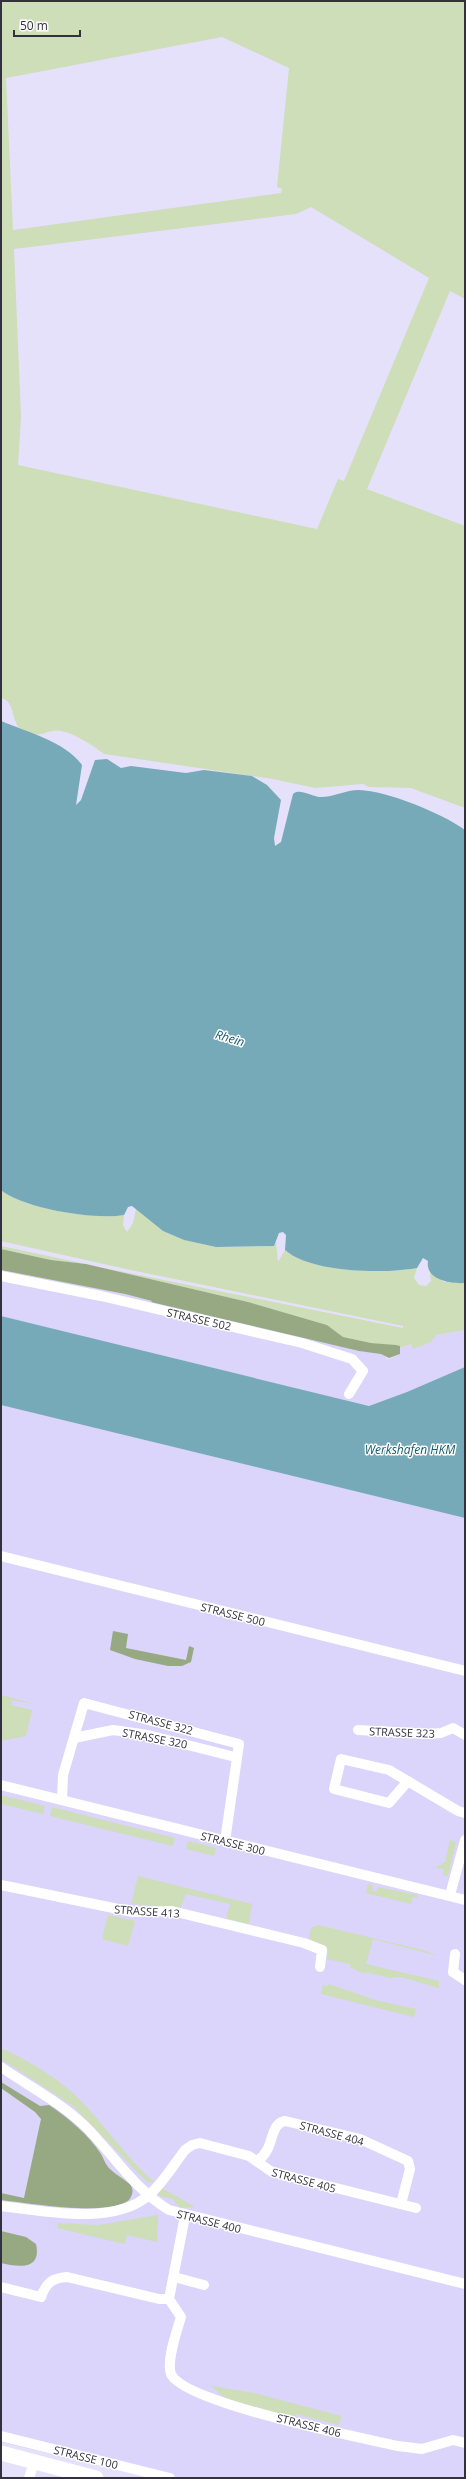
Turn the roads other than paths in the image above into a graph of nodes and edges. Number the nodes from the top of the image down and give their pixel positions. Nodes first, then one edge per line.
1 (1, 1276) edge
2 (349, 1394) dead end
3 (1, 1556) edge
4 (465, 1671) edge
5 (358, 1730) dead end
6 (465, 1735) edge
7 (74, 1738) junction
8 (235, 1757) junction
9 (408, 1781) junction
10 (1, 1785) edge
11 (62, 1800) junction
12 (465, 1813) edge
13 (465, 1840) edge
14 (225, 1841) junction
15 (1, 1885) edge
16 (450, 1895) junction
17 (465, 1900) edge
18 (455, 1954) dead end
19 (320, 1967) dead end
20 (465, 1980) edge
21 (1, 2067) edge
22 (258, 2161) junction
23 (149, 2195) junction
24 (401, 2204) junction
25 (1, 2206) edge
26 (416, 2208) dead end
27 (184, 2216) junction
28 (174, 2277) junction
29 (465, 2284) edge
30 (204, 2285) dead end
31 (1, 2287) edge
32 (169, 2299) junction
33 (1, 2436) edge
34 (465, 2443) edge
35 (1, 2453) edge
36 (34, 2462) junction
37 (29, 2478) edge
38 (96, 2478) edge
39 (170, 2478) edge

1 - 2 street, STRASSE 502
3 - 4 street, STRASSE 500
5 - 6 street, STRASSE 323
7 - 8 street, STRASSE 320
7 - 8 street, STRASSE 322
7 - 11 street, STRASSE 322
8 - 14 street, STRASSE 322
9 - 9 street
9 - 12 street
10 - 11 street, STRASSE 300
11 - 14 street, STRASSE 300
13 - 16 street
14 - 16 street, STRASSE 300
15 - 19 street, STRASSE 413
16 - 17 street, STRASSE 300
18 - 20 street
21 - 23 street, STRASSE 400
22 - 23 street, STRASSE 405
22 - 24 street, STRASSE 405
22 - 24 street, STRASSE 404
23 - 25 street
23 - 27 street, STRASSE 400
24 - 26 street, STRASSE 405
27 - 28 street
27 - 29 street, STRASSE 400
28 - 30 street
28 - 32 street
31 - 32 street
32 - 34 street, STRASSE 406
33 - 39 street, STRASSE 100
35 - 36 main road
36 - 37 street
36 - 38 main road

